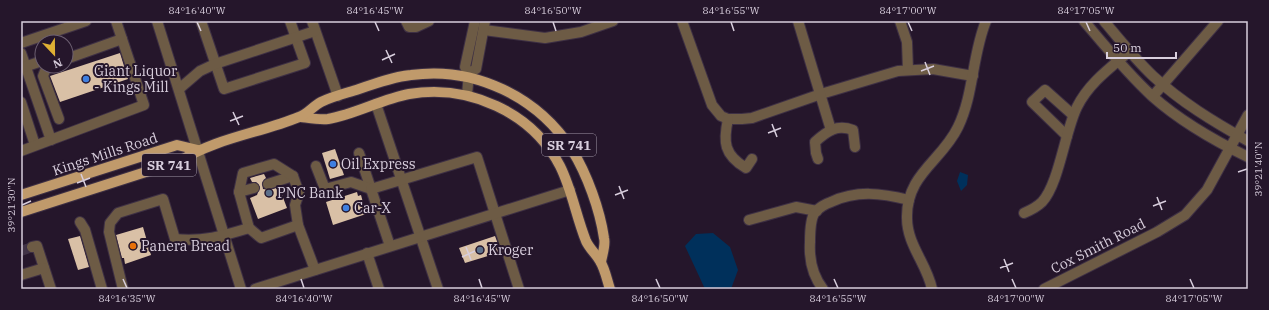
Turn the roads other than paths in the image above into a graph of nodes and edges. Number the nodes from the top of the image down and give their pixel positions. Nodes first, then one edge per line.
1 (86, 21) edge
2 (116, 21) edge
3 (157, 21) edge
4 (201, 21) edge
5 (290, 21) edge
6 (312, 21) edge
7 (406, 21) edge
8 (429, 21) edge
9 (475, 21) edge
10 (613, 21) edge
11 (682, 21) edge
12 (798, 21) edge
13 (900, 21) edge
14 (986, 21) edge
15 (1084, 21) edge
16 (1104, 21) edge
17 (1218, 21) edge
18 (485, 26) edge
19 (316, 31) junction
20 (121, 36) junction
21 (296, 37) junction
22 (21, 43) edge
23 (74, 50) edge
24 (1130, 51) junction
25 (21, 53) edge
26 (74, 56) edge
27 (1118, 61) junction
28 (34, 64) edge
29 (215, 64) junction
30 (23, 67) edge
31 (908, 70) junction
32 (44, 74) edge
33 (469, 75) junction
34 (973, 76) junction
35 (1162, 84) junction
36 (179, 89) junction
37 (821, 94) junction
38 (467, 95) junction
39 (338, 96) junction
40 (1152, 96) junction
41 (21, 102) edge
42 (376, 104) junction
43 (1073, 115) junction
44 (1248, 115) edge
45 (301, 117) junction
46 (728, 118) junction
47 (58, 119) dead end
48 (831, 130) junction
49 (26, 131) edge
50 (1236, 135) junction
51 (1066, 136) junction
52 (51, 140) junction
53 (1248, 141) edge
54 (35, 146) junction
55 (855, 147) dead end
56 (1229, 148) junction
57 (198, 150) junction
58 (21, 151) edge
59 (359, 152) dead end
60 (1248, 157) edge
61 (818, 158) dead end
62 (752, 159) dead end
63 (316, 166) dead end
64 (293, 176) junction
65 (401, 180) junction
66 (268, 184) dead end
67 (254, 188) dead end
68 (371, 189) junction
69 (570, 190) junction
70 (239, 192) junction
71 (21, 196) edge
72 (909, 200) junction
73 (817, 211) junction
74 (21, 212) edge
75 (495, 213) junction
76 (1024, 213) dead end
77 (749, 220) dead end
78 (80, 222) dead end
79 (298, 225) junction
80 (249, 228) junction
81 (225, 236) junction
82 (420, 236) junction
83 (390, 246) junction
84 (32, 248) dead end
85 (367, 253) junction
86 (601, 262) junction
87 (44, 268) junction
88 (315, 270) junction
89 (21, 275) edge
90 (122, 286) edge
91 (51, 289) edge
92 (102, 289) edge
93 (241, 289) edge
94 (255, 289) edge
95 (379, 289) edge
96 (438, 289) edge
97 (519, 289) edge
98 (610, 289) edge
99 (823, 289) edge
100 (932, 289) edge
101 (1044, 289) edge

1 - 22 street
2 - 20 street
3 - 36 street
4 - 29 street
5 - 21 street
6 - 19 street
7 - 8 street
9 - 33 street
10 - 18 street
11 - 46 street
12 - 37 street
13 - 31 street
14 - 34 street
15 - 27 street
16 - 24 street
17 - 35 street
18 - 33 street
19 - 21 street
19 - 39 street
20 - 23 street
20 - 26 street
20 - 52 street
21 - 29 street
21 - 29 street
24 - 27 street
24 - 35 street
25 - 30 street
27 - 40 street
27 - 43 street
28 - 30 street
29 - 36 street
30 - 52 street
31 - 34 street
31 - 37 street
32 - 47 street
33 - 38 street
33 - 39 main road, SR 741
33 - 86 main road, SR 741
34 - 72 street
35 - 40 street
35 - 50 street
36 - 57 street
37 - 46 street
37 - 48 street
38 - 42 main road, SR 741
38 - 69 main road, SR 741
39 - 45 main road, SR 741
40 - 56 street
41 - 49 street
42 - 45 main road, SR 741
42 - 65 street
43 - 51 street
43 - 51 street
44 - 50 street, Cox Smith Road
45 - 57 main road, SR 741
46 - 62 street
48 - 55 street
48 - 61 street
49 - 54 street
50 - 53 street
50 - 56 street, Cox Smith Road
51 - 76 street
52 - 54 street
54 - 58 street
56 - 60 street
56 - 101 street, Cox Smith Road
57 - 71 main road, Kings Mills Road / SR 741
57 - 74 main road, SR 741
57 - 81 street
59 - 68 street
63 - 68 street
64 - 66 street
64 - 70 street
64 - 79 street
65 - 68 street
65 - 75 street
65 - 82 street
67 - 70 street
68 - 83 street
69 - 75 street
69 - 86 main road, SR 741
70 - 80 street
72 - 73 street
72 - 100 street
73 - 77 street
73 - 99 street
75 - 82 street
75 - 97 street
78 - 92 street
79 - 80 street
79 - 88 street
80 - 81 street
81 - 90 street
81 - 93 street
82 - 83 street
82 - 96 street
83 - 85 street
84 - 87 street
85 - 88 street
85 - 95 street
86 - 98 main road, SR 741
87 - 89 street
87 - 91 street
88 - 94 street

